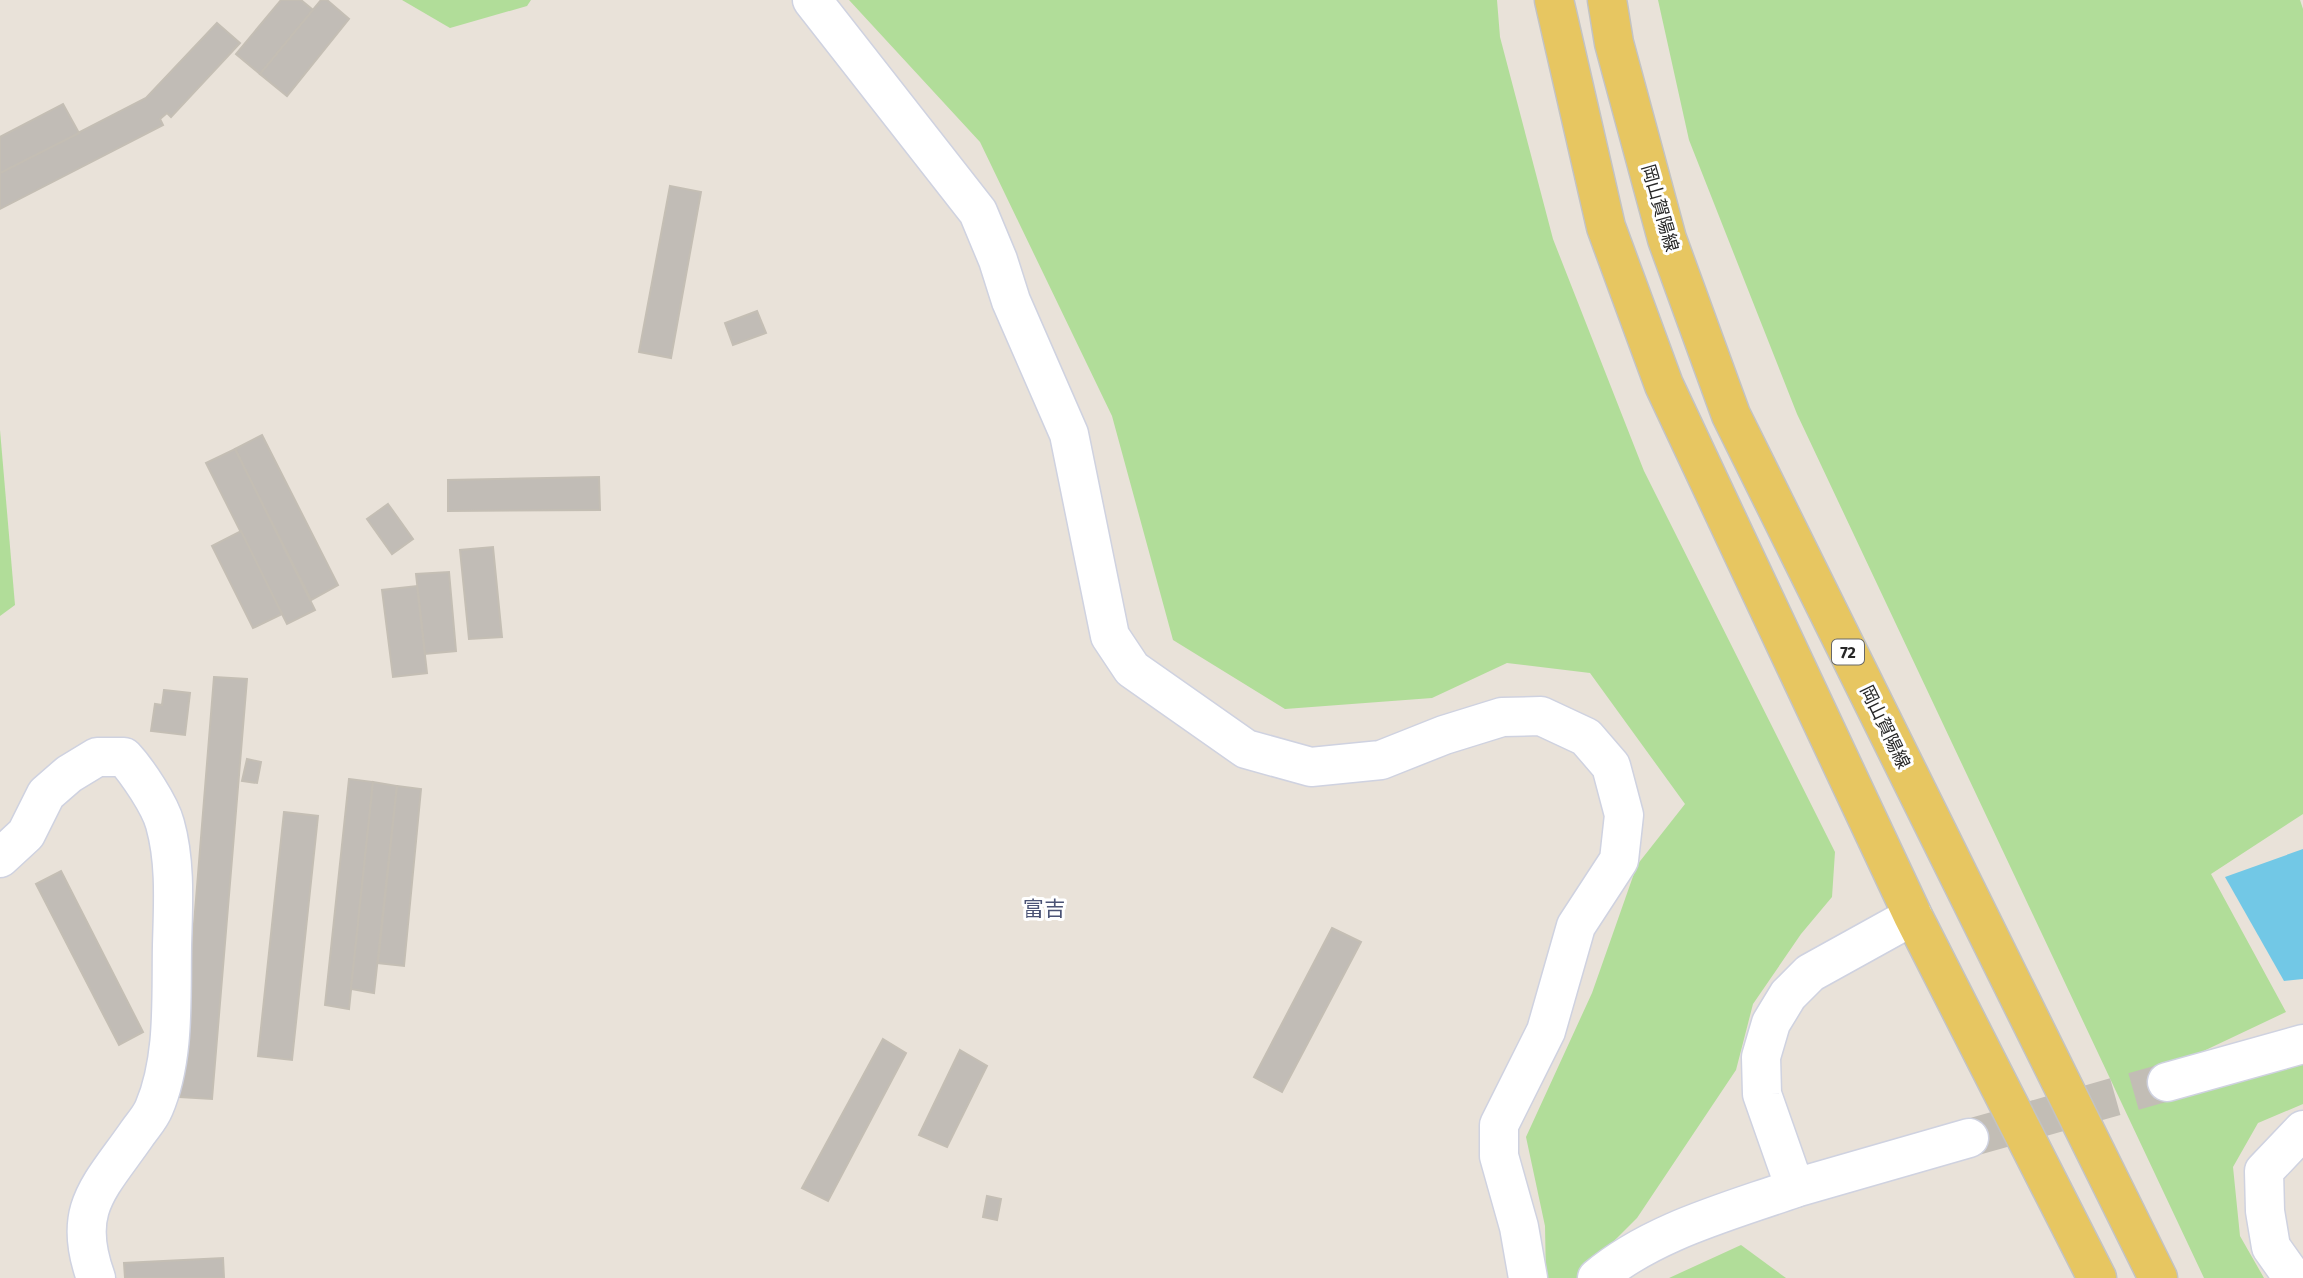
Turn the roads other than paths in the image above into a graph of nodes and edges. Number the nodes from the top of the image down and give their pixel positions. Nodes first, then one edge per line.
1 (812, 0) edge
2 (1554, 0) edge
3 (1607, 0) edge
4 (0, 858) edge
5 (1913, 916) junction
6 (2303, 1044) edge
7 (2167, 1083) tunnel mouth
8 (2303, 1130) edge
9 (1969, 1138) tunnel mouth
10 (1796, 1188) junction
11 (96, 1278) edge
12 (1528, 1278) edge
13 (1597, 1278) edge
14 (2097, 1278) edge
15 (2158, 1278) edge
16 (2293, 1278) edge

1 - 12 street
2 - 5 main road
3 - 15 main road, 岡山賀陽線 / 72
4 - 11 street
5 - 10 street
5 - 14 main road
6 - 7 street
8 - 16 street
9 - 10 street
10 - 13 street

